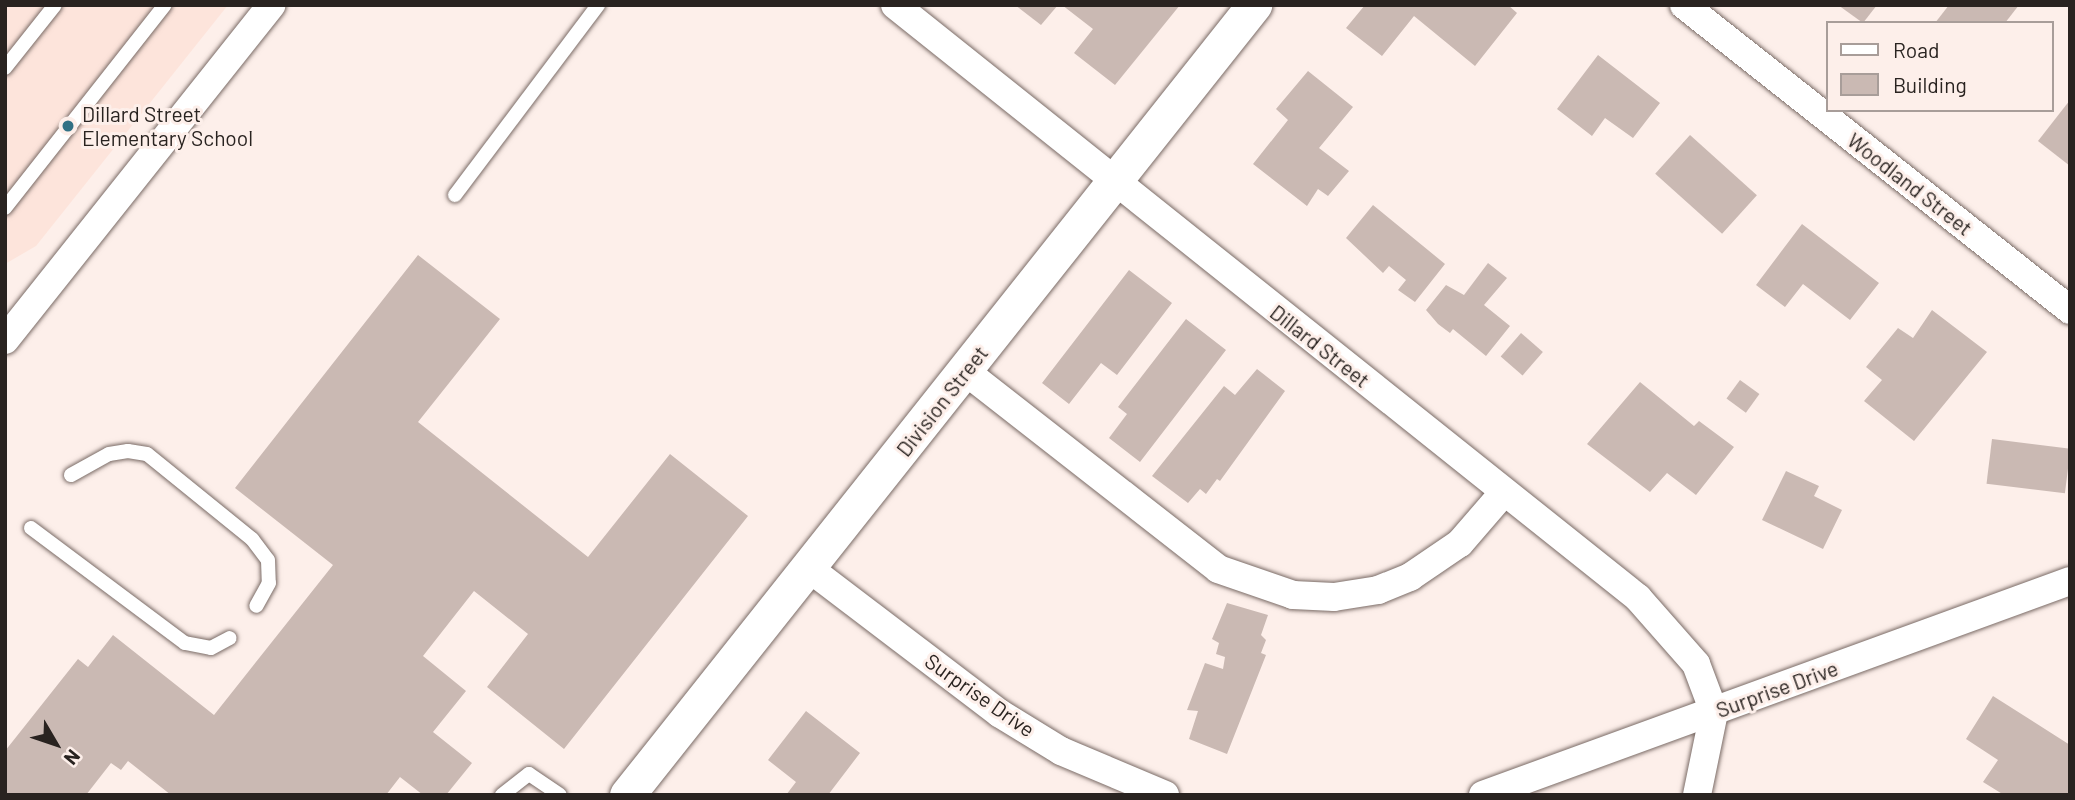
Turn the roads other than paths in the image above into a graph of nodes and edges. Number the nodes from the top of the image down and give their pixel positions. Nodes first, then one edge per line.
1 (55, 5) edge
2 (165, 5) edge
3 (271, 5) edge
4 (598, 5) edge
5 (895, 5) edge
6 (1254, 5) edge
7 (1684, 5) edge
8 (5, 68) edge
9 (1114, 182) junction
10 (455, 195) dead end
11 (5, 208) edge
12 (2070, 310) edge
13 (5, 340) edge
14 (965, 371) junction
15 (71, 475) dead end
16 (1504, 492) junction
17 (31, 528) dead end
18 (810, 569) junction
19 (2070, 581) edge
20 (256, 606) dead end
21 (230, 638) dead end
22 (1714, 712) junction
23 (502, 795) edge
24 (559, 795) edge
25 (627, 795) edge
26 (1164, 795) edge
27 (1483, 795) edge
28 (1697, 795) edge

1 - 8 lane
2 - 11 lane
3 - 13 street
4 - 10 lane
5 - 9 street, Dillard Street
6 - 9 street, Division Street
7 - 12 street, Woodland Street
9 - 14 street, Division Street
9 - 16 street, Dillard Street
14 - 16 street
14 - 18 street, Division Street
15 - 20 lane
16 - 22 street, Dillard Street
17 - 21 lane
18 - 25 street, Division Street
18 - 26 street, Surprise Drive
19 - 22 street, Surprise Drive
22 - 27 street, Surprise Drive
22 - 28 street
23 - 24 lane

